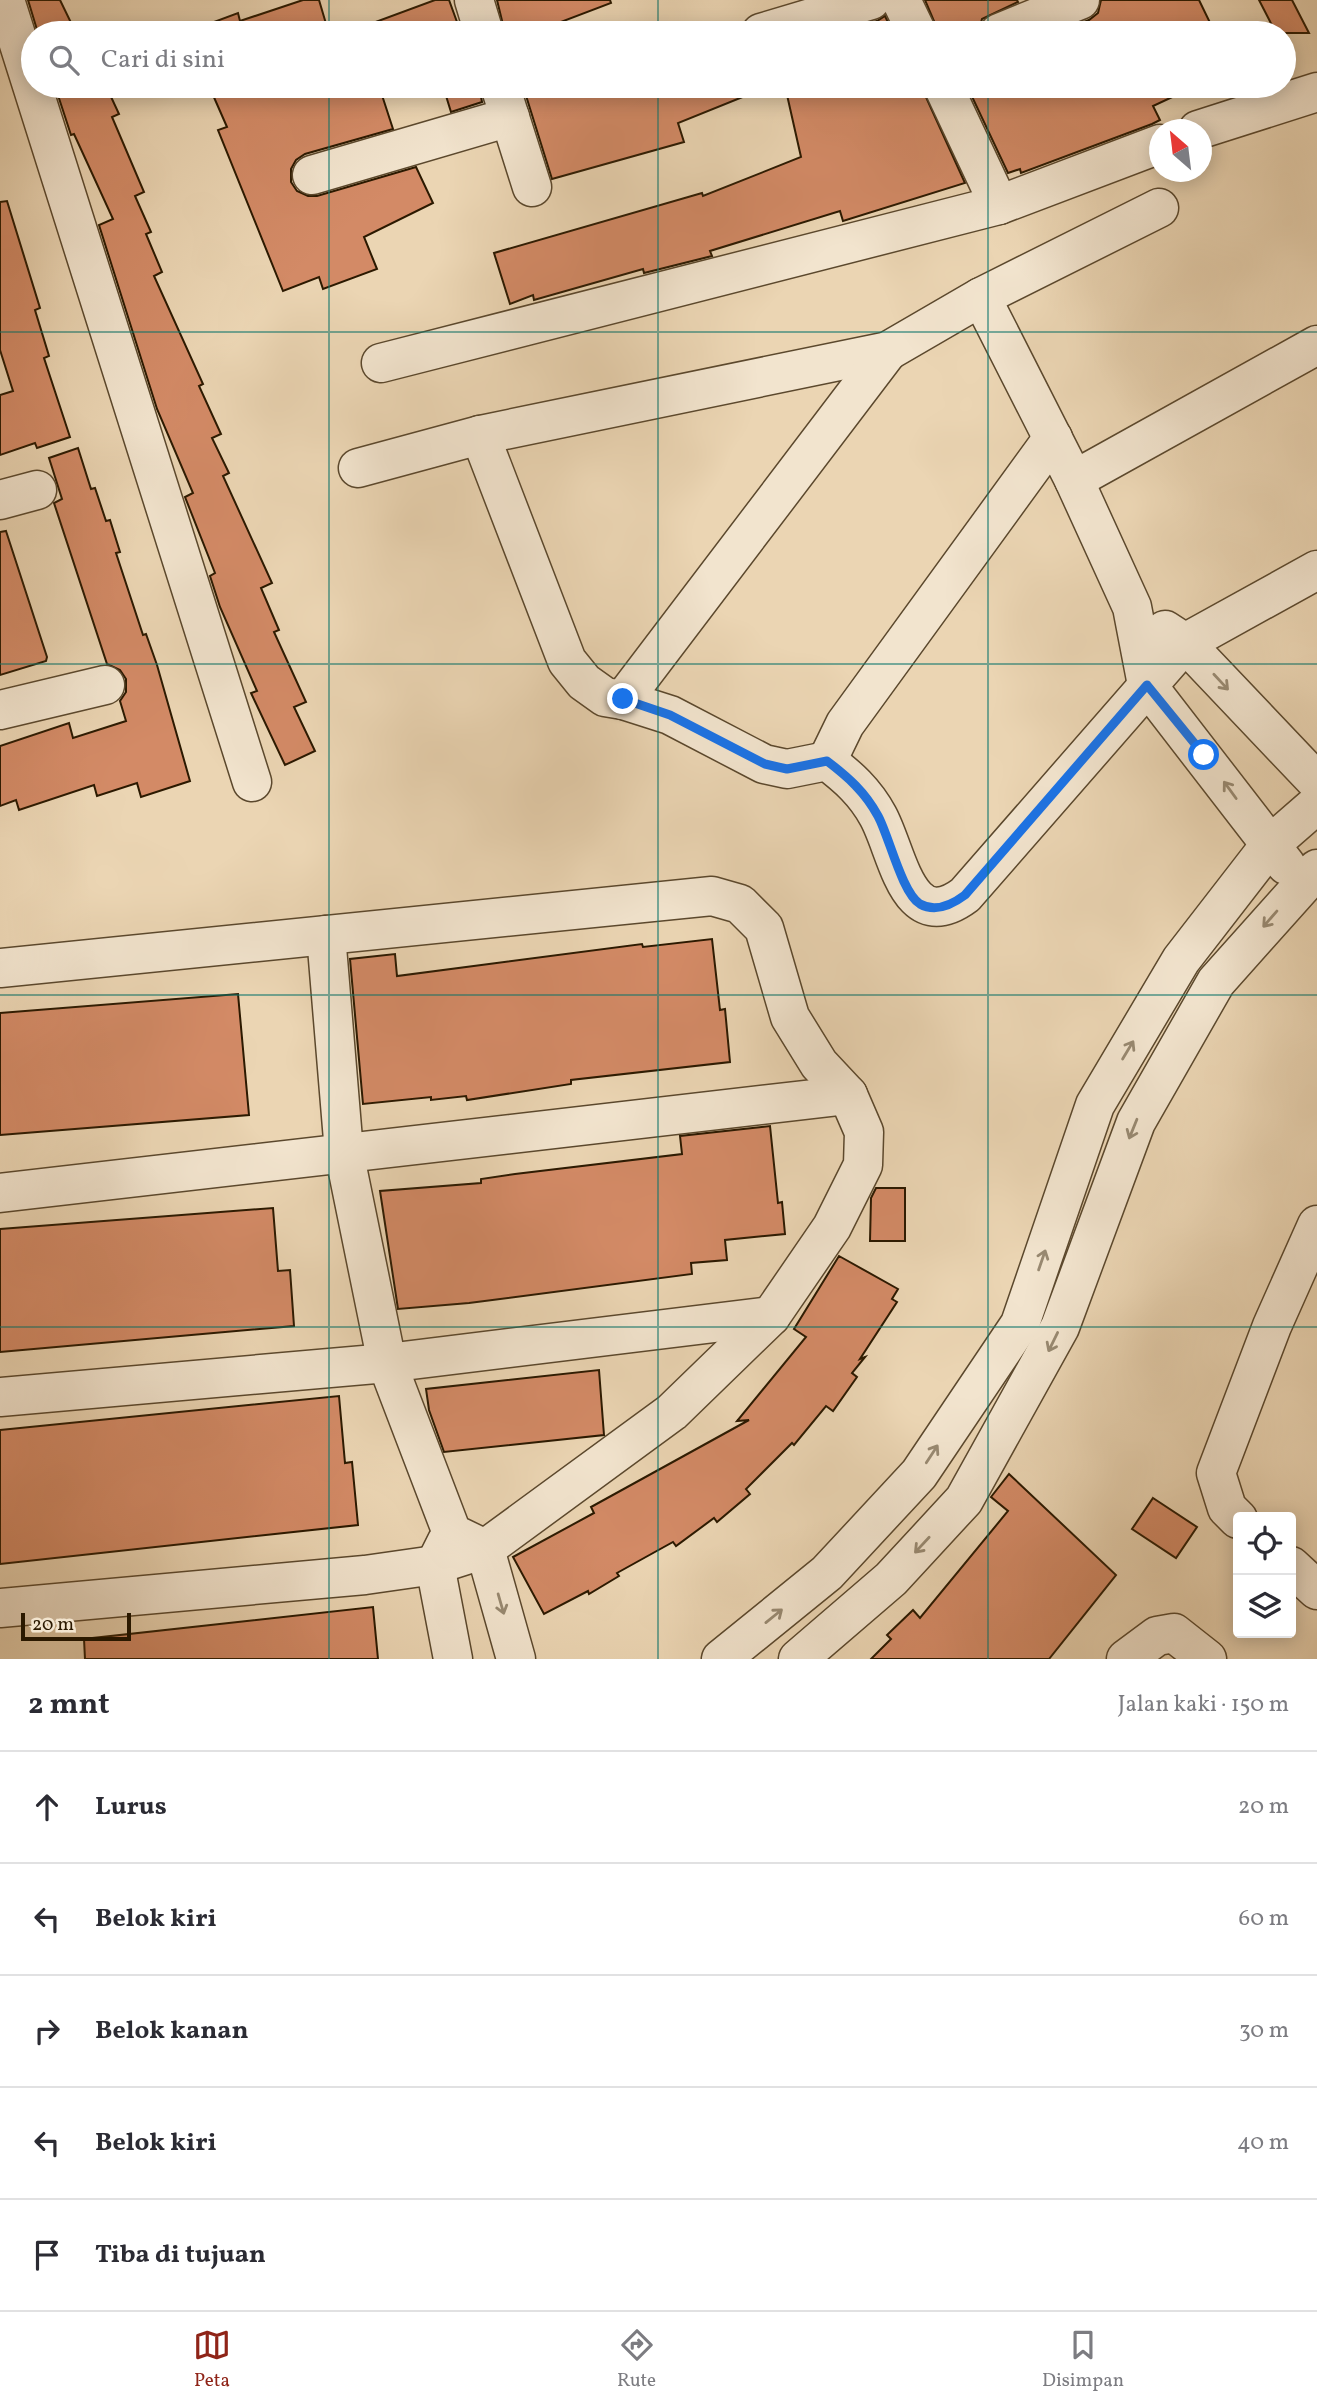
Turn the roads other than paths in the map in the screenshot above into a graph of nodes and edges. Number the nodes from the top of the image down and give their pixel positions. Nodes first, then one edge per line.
1 (5, 0) edge
2 (474, 0) edge
3 (871, 0) edge
4 (901, 0) edge
5 (1080, 0) edge
6 (480, 21) edge
7 (801, 21) edge
8 (911, 21) edge
9 (1028, 21) edge
10 (21, 51) edge
11 (1317, 92) edge
12 (36, 98) edge
13 (949, 98) edge
14 (505, 101) edge
15 (1212, 126) edge
16 (1149, 148) edge
17 (312, 175) dead end
18 (532, 187) dead end
19 (999, 205) junction
20 (1159, 208) dead end
21 (981, 297) junction
22 (1317, 345) edge
23 (888, 351) junction
24 (381, 363) dead end
25 (480, 435) junction
26 (1053, 438) junction
27 (358, 468) dead end
28 (1074, 480) junction
29 (37, 489) dead end
30 (0, 499) edge
31 (1317, 570) edge
32 (1132, 607) junction
33 (1185, 643) junction
34 (105, 685) dead end
35 (1147, 685) junction
36 (623, 699) junction
37 (0, 710) edge
38 (827, 761) junction
39 (251, 782) dead end
40 (1317, 782) edge
41 (1317, 804) edge
42 (1270, 845) junction
43 (1312, 883) edge
44 (326, 935) junction
45 (0, 968) edge
46 (848, 1094) junction
47 (344, 1152) junction
48 (0, 1193) edge
49 (1317, 1225) edge
50 (771, 1316) junction
51 (387, 1363) junction
52 (0, 1396) edge
53 (1233, 1514) edge
54 (457, 1549) junction
55 (1296, 1571) edge
56 (1317, 1590) edge
57 (0, 1608) edge
58 (453, 1659) edge
59 (516, 1659) edge
60 (721, 1659) edge
61 (798, 1659) edge
62 (1126, 1659) edge
63 (1207, 1659) edge

1 - 10 street
2 - 6 street
3 - 7 street
4 - 8 street
5 - 9 street
11 - 15 street
12 - 39 street
13 - 19 street
14 - 17 street
14 - 18 street
16 - 19 street
19 - 24 street
20 - 21 street
21 - 23 street
21 - 26 street
22 - 28 street
23 - 25 street
23 - 36 street
25 - 27 street
25 - 36 street
26 - 28 street
26 - 38 street
28 - 32 street
29 - 30 street
31 - 33 street
32 - 33 street
32 - 35 street
33 - 35 street
33 -> 40 street
34 - 37 street
35 - 38 street
42 -> 35 street
36 - 38 street
41 - 42 street
42 - 43 street
60 -> 42 street
43 -> 61 street
44 - 45 street
44 - 46 street
44 - 47 street
46 - 47 street
46 - 50 street
47 - 48 street
47 - 51 street
49 - 53 street
50 - 51 street
50 - 54 street
51 - 52 street
51 - 54 street
54 - 57 street
54 - 58 street
54 -> 59 street
55 - 56 street
62 - 63 street

